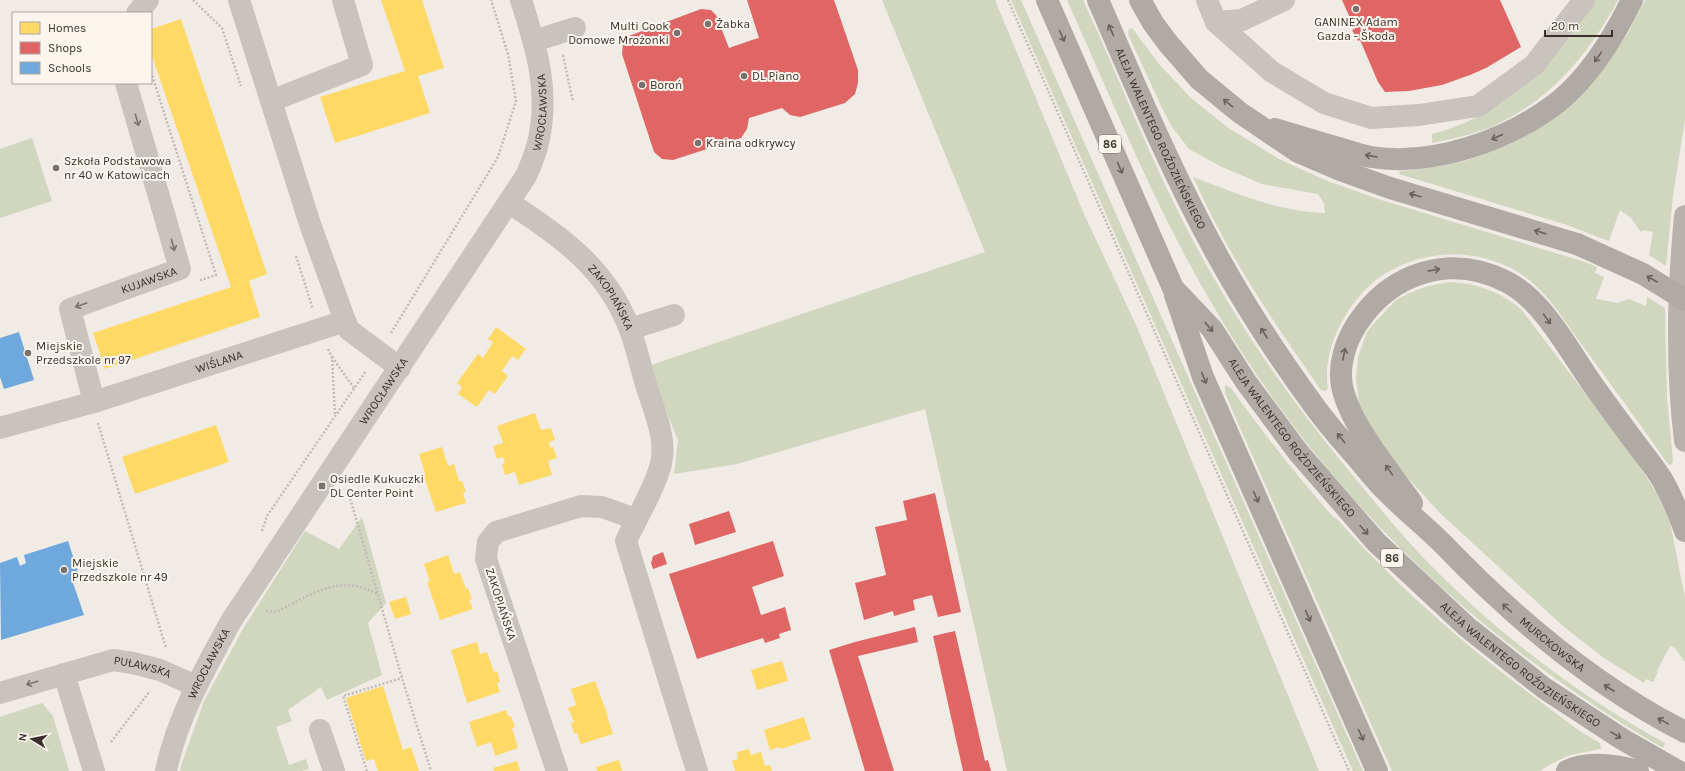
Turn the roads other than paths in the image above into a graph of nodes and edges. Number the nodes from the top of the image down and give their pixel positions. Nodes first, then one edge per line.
1 (148, 0) edge
2 (239, 0) edge
3 (343, 0) edge
4 (521, 0) edge
5 (1047, 0) edge
6 (1098, 0) edge
7 (1140, 0) edge
8 (1207, 0) edge
9 (1284, 0) edge
10 (1584, 0) edge
11 (1632, 0) edge
12 (138, 12) edge
13 (1216, 22) junction
14 (576, 28) dead end
15 (534, 42) junction
16 (126, 84) edge
17 (271, 101) junction
18 (1260, 125) junction
19 (510, 203) junction
20 (1685, 216) edge
21 (1173, 288) junction
22 (1685, 300) edge
23 (674, 315) dead end
24 (345, 321) junction
25 (630, 329) junction
26 (400, 368) junction
27 (95, 410) junction
28 (0, 428) edge
29 (1685, 441) edge
30 (636, 519) junction
31 (1685, 531) edge
32 (1436, 537) junction
33 (64, 674) junction
34 (196, 686) junction
35 (0, 693) edge
36 (320, 730) dead end
37 (1685, 732) edge
38 (1674, 769) edge
39 (94, 771) edge
40 (166, 771) edge
41 (334, 771) edge
42 (557, 771) edge
43 (697, 771) edge
44 (1377, 771) edge
45 (1567, 771) edge
46 (1638, 771) edge

1 - 12 street
2 - 17 street
3 - 17 street
4 - 15 street, WROCŁAWSKA
5 -> 21 highway, ALEJA WALENTEGO ROŹDZIEŃSKIEGO / 86
32 -> 6 highway, ALEJA WALENTEGO ROŹDZIEŃSKIEGO
18 -> 7 highway
8 - 13 street
9 - 13 street
10 - 13 street
11 -> 18 highway
14 - 15 street
15 - 19 street, WROCŁAWSKA
16 -> 27 street, KUJAWSKA
17 - 24 street
22 -> 18 highway, bridge
19 - 25 street, ZAKOPIAŃSKA
19 - 26 street, WROCŁAWSKA
20 - 29 main road
21 -> 38 highway, ALEJA WALENTEGO ROŹDZIEŃSKIEGO / 86
21 -> 44 highway
23 - 25 street
24 - 26 street
24 - 27 street, WIŚLANA
25 - 30 street, ZAKOPIAŃSKA
26 - 34 street, WROCŁAWSKA
27 - 28 street, WIŚLANA
30 - 42 street, ZAKOPIAŃSKA
30 - 43 street, ZAKOPIAŃSKA
32 -> 31 highway
37 -> 32 highway, MURCKOWSKA
33 - 34 street, PUŁAWSKA
33 -> 35 street, PUŁAWSKA
33 - 39 street
34 - 40 street, WROCŁAWSKA
36 - 41 street
45 - 46 highway

